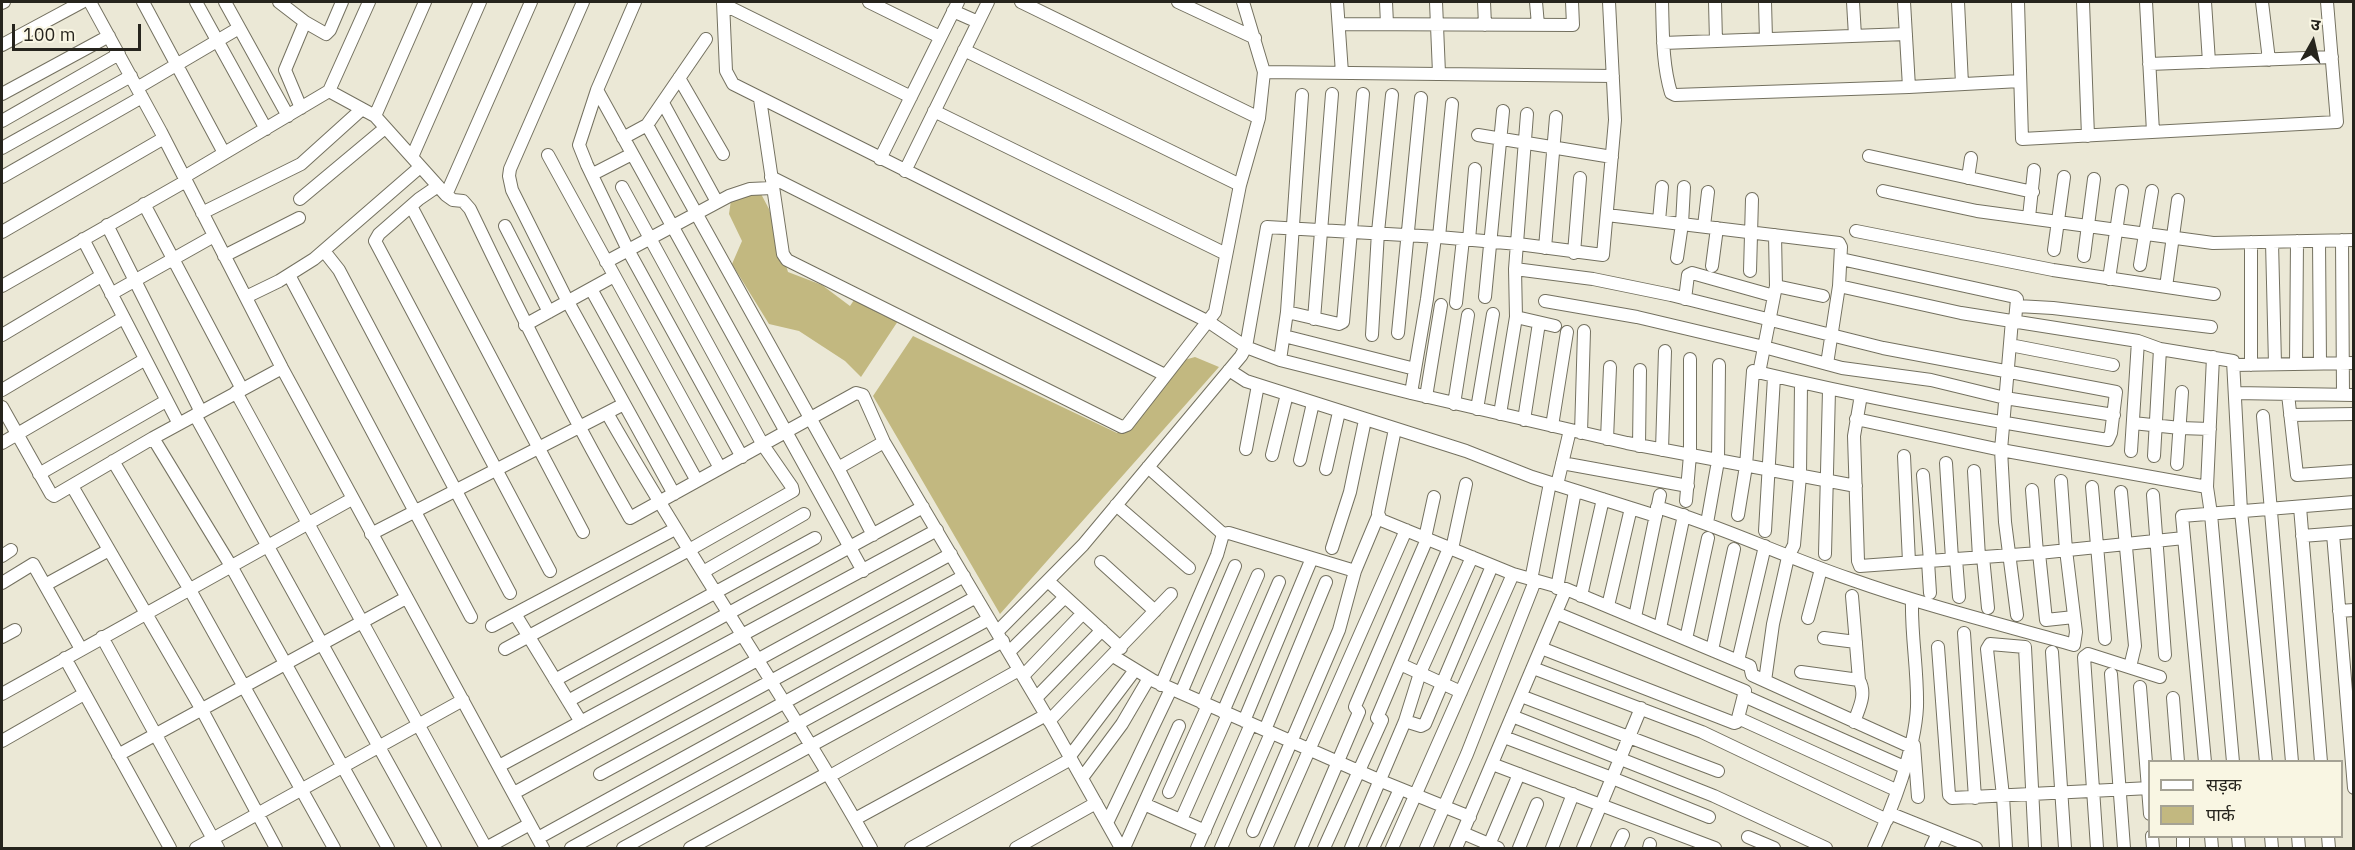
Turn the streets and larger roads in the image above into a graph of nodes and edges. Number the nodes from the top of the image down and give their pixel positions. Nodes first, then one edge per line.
1 (82, 2) edge
2 (90, 2) edge
3 (143, 2) edge
4 (196, 2) edge
5 (225, 2) edge
6 (279, 2) edge
7 (342, 2) edge
8 (369, 2) edge
9 (425, 2) edge
10 (480, 2) edge
11 (531, 2) edge
12 (583, 2) edge
13 (869, 2) edge
14 (988, 2) edge
15 (1021, 2) edge
16 (1178, 2) edge
17 (1243, 2) edge
18 (1338, 2) edge
19 (1386, 2) edge
20 (1436, 2) edge
21 (1484, 2) edge
22 (1536, 2) edge
23 (1572, 2) edge
24 (1609, 2) edge
25 (1662, 2) edge
26 (1715, 2) edge
27 (1765, 2) edge
28 (1853, 2) edge
29 (1904, 2) edge
30 (1958, 2) edge
31 (2018, 2) edge
32 (2083, 2) edge
33 (2146, 2) edge
34 (2205, 2) edge
35 (2262, 2) edge
36 (2327, 2) edge
37 (631, 3) edge
38 (723, 3) edge
39 (956, 6) edge
40 (305, 22) junction
41 (978, 22) junction
42 (1339, 24) junction
43 (1387, 24) junction
44 (1437, 25) junction
45 (1485, 25) junction
46 (1538, 25) junction
47 (239, 28) junction
48 (1906, 34) junction
49 (109, 36) junction
50 (1855, 36) junction
51 (940, 37) junction
52 (1255, 38) junction
53 (706, 39) dead end
54 (1766, 39) junction
55 (218, 40) junction
56 (1716, 41) junction
57 (1663, 43) junction
58 (2, 45) edge
59 (964, 50) junction
60 (119, 54) junction
61 (2332, 57) junction
62 (2269, 60) junction
63 (2209, 62) junction
64 (2150, 64) junction
65 (177, 65) junction
66 (1264, 72) junction
67 (1341, 73) junction
68 (1439, 73) junction
69 (131, 76) junction
70 (1613, 76) junction
71 (679, 78) junction
72 (2020, 81) junction
73 (1962, 84) junction
74 (1909, 87) junction
75 (597, 90) junction
76 (329, 92) junction
77 (140, 93) junction
78 (2, 94) edge
79 (1332, 94) dead end
80 (1363, 94) dead end
81 (1302, 95) dead end
82 (1392, 95) dead end
83 (911, 97) junction
84 (1421, 98) dead end
85 (760, 99) junction
86 (663, 103) junction
87 (1452, 104) dead end
88 (302, 108) junction
89 (362, 109) junction
90 (934, 111) junction
91 (1503, 111) dead end
92 (1527, 114) dead end
93 (288, 116) junction
94 (375, 116) junction
95 (1556, 117) dead end
96 (1258, 118) junction
97 (2, 121) edge
98 (647, 125) junction
99 (385, 128) junction
100 (266, 129) junction
101 (2153, 132) junction
102 (1478, 135) dead end
103 (2088, 136) junction
104 (164, 138) junction
105 (623, 138) junction
106 (1501, 139) junction
107 (1525, 143) junction
108 (1553, 147) junction
109 (2, 148) edge
110 (225, 153) junction
111 (632, 154) junction
112 (723, 154) dead end
113 (548, 156) dead end
114 (1869, 156) dead end
115 (411, 157) junction
116 (1612, 157) junction
117 (1971, 158) dead end
118 (880, 159) junction
119 (420, 166) junction
120 (1475, 169) dead end
121 (2034, 170) dead end
122 (904, 171) junction
123 (593, 174) junction
124 (2, 177) edge
125 (2064, 177) dead end
126 (1580, 178) dead end
127 (1968, 178) junction
128 (185, 179) junction
129 (2094, 179) dead end
130 (772, 182) junction
131 (1240, 185) junction
132 (622, 187) dead end
133 (1662, 187) dead end
134 (1684, 187) dead end
135 (442, 190) junction
136 (1883, 191) dead end
137 (2122, 191) dead end
138 (2152, 191) dead end
139 (1708, 192) dead end
140 (2033, 192) junction
141 (300, 199) dead end
142 (1752, 199) dead end
143 (2178, 200) dead end
144 (717, 202) junction
145 (144, 204) junction
146 (411, 206) junction
147 (202, 213) junction
148 (696, 213) junction
149 (1607, 215) junction
150 (2029, 217) junction
151 (299, 218) dead end
152 (1659, 221) junction
153 (2058, 221) junction
154 (1682, 224) junction
155 (107, 225) junction
156 (2087, 225) junction
157 (505, 226) dead end
158 (672, 226) junction
159 (1704, 226) junction
160 (1717, 228) junction
161 (1293, 230) junction
162 (1320, 230) junction
163 (2116, 230) junction
164 (1350, 231) junction
165 (1856, 231) dead end
166 (2, 232) edge
167 (1378, 232) junction
168 (1751, 232) junction
169 (2145, 234) junction
170 (1408, 235) junction
171 (1775, 235) junction
172 (214, 236) junction
173 (1437, 237) junction
174 (650, 238) junction
175 (2173, 238) junction
176 (83, 239) junction
177 (1466, 240) junction
178 (2348, 240) edge
179 (2297, 241) junction
180 (2319, 241) junction
181 (1492, 242) junction
182 (2272, 242) junction
183 (2251, 243) junction
184 (1518, 244) junction
185 (1545, 248) junction
186 (628, 250) junction
187 (2054, 250) dead end
188 (324, 251) junction
189 (1574, 253) junction
190 (1226, 254) junction
191 (224, 256) junction
192 (2084, 256) dead end
193 (1677, 258) dead end
194 (173, 259) junction
195 (1841, 259) junction
196 (606, 262) junction
197 (2140, 265) dead end
198 (1712, 266) dead end
199 (1515, 269) junction
200 (1750, 271) dead end
201 (289, 275) junction
202 (101, 276) junction
203 (614, 276) junction
204 (2109, 279) junction
205 (135, 280) junction
206 (2, 286) edge
207 (1839, 286) junction
208 (2166, 287) junction
209 (591, 289) junction
210 (1775, 291) junction
211 (111, 294) junction
212 (2214, 294) dead end
213 (1823, 296) dead end
214 (246, 297) junction
215 (1485, 297) dead end
216 (1685, 299) junction
217 (1545, 301) dead end
218 (568, 302) junction
219 (1456, 303) dead end
220 (1441, 305) dead end
221 (2017, 306) junction
222 (549, 312) junction
223 (1287, 312) junction
224 (1493, 314) dead end
225 (1468, 315) dead end
226 (1516, 317) junction
227 (123, 318) junction
228 (1314, 319) junction
229 (1770, 319) junction
230 (2014, 321) junction
231 (1209, 322) junction
232 (1539, 323) junction
233 (525, 325) junction
234 (1555, 326) dead end
235 (2211, 327) dead end
236 (1567, 332) dead end
237 (1584, 332) dead end
238 (1398, 333) dead end
239 (2, 335) edge
240 (1372, 335) dead end
241 (1832, 335) junction
242 (1284, 336) junction
243 (2138, 341) junction
244 (2010, 345) junction
245 (1246, 347) junction
246 (1764, 347) junction
247 (2160, 349) junction
248 (1665, 351) dead end
249 (2213, 357) junction
250 (1690, 359) dead end
251 (144, 360) junction
252 (1280, 360) junction
253 (2320, 363) junction
254 (2348, 363) edge
255 (1827, 364) junction
256 (2275, 364) junction
257 (2296, 364) junction
258 (1719, 365) dead end
259 (2113, 365) dead end
260 (2233, 365) junction
261 (2251, 365) junction
262 (1610, 367) dead end
263 (282, 368) junction
264 (1415, 369) junction
265 (1229, 370) junction
266 (1640, 370) dead end
267 (2007, 371) junction
268 (1759, 373) junction
269 (1165, 375) junction
270 (1774, 377) junction
271 (1801, 383) junction
272 (1258, 385) junction
273 (2, 390) edge
274 (1828, 390) junction
275 (239, 391) junction
276 (2182, 392) dead end
277 (1411, 393) junction
278 (2235, 393) junction
279 (1287, 394) junction
280 (2288, 394) junction
281 (1861, 395) junction
282 (2348, 395) edge
283 (1426, 397) junction
284 (2005, 398) junction
285 (166, 401) junction
286 (1312, 403) junction
287 (624, 404) junction
288 (1454, 404) junction
289 (2, 407) edge
290 (1477, 409) junction
291 (1339, 412) junction
292 (607, 413) junction
293 (198, 414) junction
294 (1500, 414) junction
295 (2354, 414) edge
296 (2114, 415) junction
297 (2290, 415) junction
298 (2263, 416) dead end
299 (810, 418) junction
300 (1856, 419) junction
301 (1365, 420) junction
302 (1524, 420) junction
303 (2003, 423) junction
304 (2133, 423) junction
305 (179, 424) junction
306 (1552, 426) junction
307 (2156, 426) junction
308 (2180, 428) junction
309 (578, 429) junction
310 (1395, 429) junction
311 (2210, 429) junction
312 (787, 431) junction
313 (1576, 432) junction
314 (17, 435) junction
315 (153, 438) junction
316 (1607, 439) junction
317 (885, 442) junction
318 (2, 443) edge
319 (763, 445) junction
320 (1639, 446) junction
321 (539, 448) junction
322 (1246, 449) dead end
323 (1662, 450) junction
324 (2001, 450) junction
325 (2131, 451) dead end
326 (1272, 455) dead end
327 (1690, 455) junction
328 (1904, 456) dead end
329 (2154, 456) dead end
330 (742, 457) junction
331 (1300, 460) dead end
332 (113, 461) junction
333 (1718, 461) junction
334 (1562, 463) junction
335 (1946, 463) dead end
336 (2177, 464) dead end
337 (1746, 466) junction
338 (1148, 467) junction
339 (720, 468) junction
340 (838, 468) junction
341 (1326, 469) dead end
342 (497, 470) junction
343 (1769, 470) junction
344 (1974, 471) dead end
345 (2354, 471) edge
346 (39, 474) junction
347 (1923, 475) dead end
348 (1800, 476) junction
349 (697, 481) junction
350 (1827, 481) junction
351 (2061, 481) dead end
352 (1466, 483) dead end
353 (1553, 484) junction
354 (72, 486) junction
355 (1688, 486) junction
356 (1856, 486) junction
357 (2092, 487) dead end
358 (2207, 487) junction
359 (2032, 490) dead end
360 (455, 491) junction
361 (1575, 491) junction
362 (2121, 492) dead end
363 (674, 494) junction
364 (2153, 495) dead end
365 (1434, 497) dead end
366 (352, 499) junction
367 (1603, 499) junction
368 (1686, 501) dead end
369 (2354, 502) edge
370 (658, 503) junction
371 (1116, 505) junction
372 (1658, 506) junction
373 (923, 507) junction
374 (2300, 507) junction
375 (1631, 508) junction
376 (2270, 509) junction
377 (2241, 511) junction
378 (413, 513) junction
379 (804, 514) dead end
380 (2211, 514) junction
381 (1684, 515) junction
382 (1738, 515) dead end
383 (1378, 516) junction
384 (308, 523) junction
385 (1707, 523) junction
386 (675, 529) junction
387 (937, 530) junction
388 (1406, 530) junction
389 (1765, 531) dead end
390 (583, 532) dead end
391 (2354, 532) edge
392 (371, 534) junction
393 (1223, 534) junction
394 (2333, 534) junction
395 (873, 535) junction
396 (2302, 536) junction
397 (815, 538) dead end
398 (1708, 538) dead end
399 (2184, 538) junction
400 (1426, 539) junction
401 (2156, 541) junction
402 (2126, 544) junction
403 (267, 546) junction
404 (1765, 546) junction
405 (850, 547) junction
406 (2097, 547) junction
407 (1332, 548) dead end
408 (1450, 548) junction
409 (1734, 549) dead end
410 (109, 550) junction
411 (688, 550) junction
412 (2066, 550) junction
413 (2038, 553) junction
414 (951, 554) junction
415 (1825, 554) dead end
416 (2010, 555) junction
417 (1472, 557) junction
418 (1788, 557) junction
419 (1981, 557) junction
420 (1312, 558) junction
421 (1954, 559) junction
422 (1929, 561) junction
423 (1101, 562) dead end
424 (1910, 562) junction
425 (231, 566) junction
426 (1235, 566) dead end
427 (1492, 566) junction
428 (1189, 568) dead end
429 (1821, 569) junction
430 (863, 570) junction
431 (550, 571) dead end
432 (1355, 571) junction
433 (703, 572) junction
434 (1258, 574) dead end
435 (1513, 574) junction
436 (964, 576) junction
437 (1533, 580) junction
438 (1048, 581) junction
439 (1279, 582) dead end
440 (1326, 582) dead end
441 (2, 583) edge
442 (45, 585) junction
443 (1562, 589) junction
444 (190, 590) junction
445 (716, 592) junction
446 (510, 593) dead end
447 (1930, 593) dead end
448 (1171, 594) dead end
449 (1581, 596) junction
450 (1852, 596) dead end
451 (406, 597) junction
452 (976, 597) junction
453 (1065, 597) junction
454 (1959, 597) dead end
455 (1912, 600) junction
456 (1608, 606) junction
457 (1988, 608) dead end
458 (2354, 610) edge
459 (1155, 611) junction
460 (2339, 611) junction
461 (146, 613) junction
462 (1083, 613) junction
463 (1556, 613) junction
464 (515, 614) junction
465 (729, 614) junction
466 (2017, 615) dead end
467 (471, 617) dead end
468 (1635, 617) junction
469 (2074, 617) junction
470 (1808, 618) dead end
471 (989, 619) junction
472 (362, 622) junction
473 (492, 626) dead end
474 (1660, 628) junction
475 (15, 630) dead end
476 (1102, 630) junction
477 (1964, 633) dead end
478 (743, 636) junction
479 (102, 637) junction
480 (527, 637) junction
481 (2, 638) edge
482 (1824, 638) dead end
483 (1686, 639) junction
484 (2105, 639) dead end
485 (1003, 642) junction
486 (1856, 642) junction
487 (322, 644) junction
488 (1938, 647) dead end
489 (1541, 648) junction
490 (81, 649) junction
491 (505, 649) dead end
492 (1712, 650) junction
493 (1117, 652) junction
494 (2052, 652) dead end
495 (2165, 655) dead end
496 (65, 658) junction
497 (758, 659) junction
498 (1738, 661) junction
499 (285, 664) junction
500 (1400, 664) junction
501 (2130, 667) junction
502 (1533, 668) junction
503 (1135, 670) junction
504 (1801, 672) dead end
505 (1021, 673) junction
506 (1420, 673) junction
507 (2111, 674) dead end
508 (2160, 676) dead end
509 (1149, 678) junction
510 (555, 680) junction
511 (1860, 680) junction
512 (771, 681) junction
513 (1765, 681) junction
514 (1442, 683) junction
515 (1638, 686) junction
516 (244, 687) junction
517 (2140, 687) dead end
518 (1171, 689) junction
519 (1461, 692) junction
520 (2, 694) edge
521 (84, 694) junction
522 (1521, 696) junction
523 (1744, 696) junction
524 (1036, 698) junction
525 (2173, 698) dead end
526 (463, 700) junction
527 (568, 701) junction
528 (785, 703) junction
529 (1205, 704) junction
530 (1635, 706) junction
531 (202, 710) junction
532 (1226, 713) junction
533 (1512, 716) junction
534 (1048, 718) junction
535 (1738, 718) junction
536 (1405, 721) junction
537 (581, 722) junction
538 (1854, 722) junction
539 (1247, 723) junction
540 (418, 725) junction
541 (798, 725) junction
542 (1179, 726) dead end
543 (1268, 732) junction
544 (156, 735) junction
545 (1504, 737) junction
546 (1629, 737) junction
547 (2, 741) edge
548 (1292, 742) junction
549 (1913, 744) junction
550 (379, 747) junction
551 (812, 747) junction
552 (1309, 750) junction
553 (118, 755) junction
554 (1070, 758) junction
555 (1620, 758) junction
556 (2178, 760) edge
557 (2205, 760) edge
558 (2233, 760) edge
559 (2266, 760) edge
560 (2292, 760) edge
561 (2321, 760) edge
562 (1338, 763) junction
563 (1492, 764) junction
564 (499, 766) junction
565 (342, 767) junction
566 (1904, 767) junction
567 (1718, 771) dead end
568 (1359, 772) junction
569 (600, 774) dead end
570 (1519, 774) junction
571 (829, 775) junction
572 (2349, 775) edge
573 (1082, 778) junction
574 (1612, 778) junction
575 (1381, 781) junction
576 (2148, 788) edge
577 (2354, 788) edge
578 (1400, 789) junction
579 (2119, 789) junction
580 (301, 790) junction
581 (1896, 790) junction
582 (2093, 791) junction
583 (1169, 792) dead end
584 (514, 793) junction
585 (2061, 793) junction
586 (1573, 794) junction
587 (1415, 795) junction
588 (2031, 795) junction
589 (2003, 796) junction
590 (1918, 797) dead end
591 (1975, 798) junction
592 (1096, 803) junction
593 (1144, 804) junction
594 (1537, 804) dead end
595 (1601, 805) junction
596 (1444, 807) junction
597 (258, 814) junction
598 (1888, 816) junction
599 (1470, 817) junction
600 (1709, 818) dead end
601 (855, 819) junction
602 (1181, 820) junction
603 (1107, 823) junction
604 (530, 824) junction
605 (1205, 831) junction
606 (1253, 831) dead end
607 (1463, 833) junction
608 (1938, 833) junction
609 (1623, 835) dead end
610 (1748, 837) dead end
611 (540, 843) edge
612 (216, 844) edge
613 (1804, 844) edge
614 (1489, 846) edge
615 (170, 849) edge
616 (196, 849) edge
617 (276, 849) edge
618 (334, 849) edge
619 (387, 849) edge
620 (435, 849) edge
621 (486, 849) edge
622 (571, 849) edge
623 (623, 849) edge
624 (690, 849) edge
625 (871, 849) edge
626 (910, 849) edge
627 (1016, 849) edge
628 (1123, 849) edge
629 (1197, 849) edge
630 (1221, 849) edge
631 (1266, 849) edge
632 (1301, 849) edge
633 (1324, 849) edge
634 (1351, 849) edge
635 (1373, 849) edge
636 (1392, 849) edge
637 (1426, 849) edge
638 (1456, 849) edge
639 (1519, 849) edge
640 (1552, 849) edge
641 (1583, 849) edge
642 (1617, 849) edge
643 (1715, 849) edge
644 (1774, 849) edge
645 (1826, 849) edge
646 (1874, 849) edge
647 (1931, 849) edge
648 (1976, 849) edge
649 (2006, 849) edge
650 (2035, 849) edge
651 (2065, 849) edge
652 (2097, 849) edge
653 (2124, 849) edge

1 - 58 street
2 - 49 street
3 - 65 street
4 - 55 street
5 - 47 street
6 - 40 street
7 - 40 street
8 - 76 street
9 - 94 street
10 - 115 street
11 - 135 street
12 - 218 street
13 - 51 street
14 - 41 street
15 - 96 street
16 - 52 street
17 - 52 street
18 - 42 street
19 - 43 street
20 - 44 street
21 - 45 street
22 - 46 street
23 - 46 street
24 - 70 street
25 - 57 street
26 - 56 street
27 - 54 street
28 - 50 street
29 - 48 street
30 - 73 street
31 - 72 street
32 - 103 street
33 - 64 street
34 - 63 street
35 - 62 street
36 - 61 street
37 - 75 street
38 - 83 street
38 - 85 street
39 - 41 street
39 - 51 street
40 - 88 street
41 - 59 street
42 - 43 street
42 - 67 street
43 - 44 street
44 - 45 street
44 - 68 street
45 - 46 street
47 - 55 street
47 - 93 street
48 - 50 street
48 - 74 street
49 - 60 street
49 - 78 street
50 - 54 street
51 - 83 street
52 - 66 street
53 - 71 street
54 - 56 street
55 - 65 street
55 - 100 street
56 - 57 street
57 - 74 street
59 - 90 street
59 - 131 street
60 - 69 street
60 - 97 street
61 - 62 street
61 - 101 street
62 - 63 street
63 - 64 street
64 - 101 street
65 - 77 street
65 - 110 street
66 - 67 street
66 - 96 street
67 - 68 street
68 - 70 street
69 - 77 street
69 - 109 street
70 - 116 street
71 - 86 street
71 - 112 street
72 - 73 street
72 - 103 street
73 - 74 street
75 - 105 street
75 - 123 street
76 - 88 street
76 - 89 street
77 - 104 street
77 - 124 street
79 - 162 street
80 - 164 street
81 - 161 street
82 - 167 street
83 - 118 street
84 - 170 street
85 - 118 street
85 - 130 street
86 - 98 street
86 - 144 street
87 - 173 street
88 - 93 street
89 - 94 street
89 - 147 street
90 - 122 street
90 - 190 street
91 - 106 street
92 - 107 street
93 - 100 street
94 - 99 street
95 - 108 street
96 - 131 street
98 - 105 street
98 - 148 street
99 - 115 street
99 - 141 street
100 - 110 street
101 - 103 street
102 - 106 street
104 - 128 street
104 - 166 street
105 - 111 street
106 - 107 street
106 - 181 street
107 - 108 street
107 - 184 street
108 - 116 street
108 - 185 street
110 - 128 street
111 - 123 street
111 - 158 street
113 - 196 street
114 - 127 street
115 - 119 street
116 - 149 street
117 - 127 street
118 - 122 street
119 - 135 street
119 - 188 street
120 - 177 street
121 - 140 street
122 - 231 street
123 - 186 street
125 - 153 street
126 - 189 street
127 - 140 street
128 - 145 street
128 - 147 street
129 - 156 street
130 - 144 street
130 - 269 street
130 - 269 street
131 - 190 street
132 - 174 street
133 - 152 street
134 - 154 street
135 - 146 street
135 - 233 street
136 - 150 street
137 - 163 street
138 - 169 street
139 - 159 street
140 - 150 street
142 - 168 street
143 - 175 street
144 - 148 street
145 - 155 street
145 - 194 street
146 - 321 street
146 - 342 street
147 - 172 street
148 - 158 street
148 - 299 street
149 - 152 street
149 - 189 street
150 - 153 street
151 - 191 street
152 - 154 street
153 - 156 street
153 - 187 street
154 - 159 street
154 - 193 street
155 - 176 street
155 - 205 street
156 - 163 street
156 - 192 street
157 - 222 street
158 - 174 street
158 - 312 street
159 - 160 street
160 - 168 street
160 - 198 street
161 - 162 street
161 - 223 street
161 - 245 street
162 - 164 street
162 - 228 street
163 - 169 street
163 - 204 street
164 - 167 street
164 - 228 street
165 - 204 street
167 - 170 street
167 - 240 street
168 - 171 street
168 - 200 street
169 - 175 street
169 - 197 street
170 - 173 street
170 - 238 street
171 - 195 street
171 - 210 street
172 - 191 street
172 - 194 street
173 - 177 street
173 - 264 street
174 - 186 street
174 - 319 street
175 - 183 street
175 - 208 street
176 - 202 street
176 - 206 street
177 - 181 street
177 - 219 street
178 - 180 street
178 - 254 street
179 - 180 street
179 - 182 street
179 - 257 street
180 - 253 street
181 - 184 street
181 - 215 street
182 - 183 street
182 - 256 street
183 - 261 street
184 - 185 street
184 - 199 street
185 - 189 street
186 - 196 street
186 - 330 street
188 - 201 street
188 - 360 street
190 - 231 street
191 - 214 street
194 - 205 street
194 - 275 street
195 - 207 street
195 - 221 street
196 - 203 street
199 - 216 street
199 - 226 street
201 - 214 street
201 - 378 street
202 - 211 street
202 - 239 street
203 - 209 street
203 - 339 street
204 - 208 street
205 - 211 street
205 - 293 street
207 - 230 street
207 - 241 street
208 - 212 street
209 - 218 street
209 - 349 street
210 - 213 street
210 - 216 street
210 - 229 street
211 - 227 street
214 - 263 street
216 - 229 street
217 - 246 street
218 - 222 street
218 - 287 street
220 - 283 street
221 - 230 street
221 - 235 street
222 - 233 street
223 - 228 street
223 - 242 street
224 - 290 street
225 - 288 street
226 - 232 street
226 - 294 street
227 - 251 street
227 - 273 street
229 - 241 street
229 - 246 street
230 - 243 street
230 - 244 street
231 - 245 street
231 - 269 street
232 - 234 street
232 - 302 street
233 - 309 street
236 - 306 street
237 - 313 street
241 - 255 street
241 - 267 street
242 - 252 street
242 - 264 street
243 - 247 street
243 - 304 street
244 - 259 street
244 - 267 street
245 - 252 street
245 - 265 street
246 - 255 street
246 - 268 street
247 - 249 street
247 - 307 street
248 - 323 street
249 - 260 street
249 - 311 street
250 - 327 street
251 - 285 street
251 - 314 street
252 - 277 street
253 - 254 street
253 - 257 street
254 - 282 street
255 - 284 street
256 - 257 street
256 - 261 street
258 - 333 street
260 - 261 street
260 - 278 street
262 - 316 street
263 - 275 street
263 - 366 street
264 - 277 street
265 - 272 street
265 - 338 street
266 - 320 street
267 - 284 street
267 - 296 street
268 - 270 street
268 - 337 street
270 - 271 street
270 - 343 street
271 - 274 street
271 - 348 street
272 - 279 street
272 - 322 street
274 - 281 street
274 - 350 street
275 - 293 street
275 - 384 street
276 - 308 street
277 - 283 street
278 - 280 street
278 - 377 street
279 - 286 street
279 - 326 street
280 - 282 street
280 - 297 street
281 - 300 street
281 - 303 street
283 - 288 street
284 - 296 street
284 - 303 street
285 - 305 street
285 - 346 street
286 - 291 street
286 - 331 street
287 - 292 street
287 - 363 street
288 - 290 street
289 - 314 street
290 - 294 street
291 - 301 street
291 - 341 street
292 - 309 street
292 - 370 street
293 - 305 street
293 - 403 street
294 - 302 street
295 - 297 street
296 - 303 street
297 - 345 street
298 - 376 street
299 - 312 street
299 - 317 street
299 - 340 street
300 - 324 street
300 - 356 street
301 - 310 street
301 - 407 street
302 - 306 street
303 - 324 street
304 - 307 street
304 - 325 street
305 - 315 street
306 - 313 street
307 - 308 street
307 - 329 street
308 - 311 street
308 - 336 street
309 - 321 street
309 - 370 street
310 - 353 street
310 - 383 street
311 - 358 street
312 - 319 street
312 - 405 street
313 - 316 street
313 - 334 street
314 - 318 street
314 - 346 street
315 - 332 street
315 - 425 street
316 - 320 street
317 - 340 street
317 - 373 street
319 - 330 street
319 - 411 street
320 - 323 street
321 - 342 street
321 - 390 street
323 - 327 street
324 - 358 street
324 - 416 street
327 - 333 street
327 - 355 street
328 - 424 street
330 - 339 street
332 - 354 street
332 - 444 street
333 - 337 street
333 - 385 street
334 - 353 street
334 - 355 street
335 - 421 street
337 - 343 street
337 - 382 street
338 - 371 street
338 - 393 street
339 - 349 street
340 - 395 street
342 - 360 street
342 - 431 street
343 - 348 street
343 - 389 street
344 - 419 street
346 - 354 street
347 - 422 street
348 - 350 street
348 - 418 street
349 - 363 street
350 - 356 street
350 - 415 street
351 - 412 street
352 - 408 street
353 - 361 street
353 - 437 street
354 - 410 street
355 - 368 street
356 - 424 street
357 - 406 street
358 - 380 street
359 - 413 street
360 - 378 street
360 - 446 street
361 - 367 street
361 - 443 street
362 - 402 street
363 - 370 street
364 - 401 street
365 - 400 street
366 - 384 street
366 - 392 street
367 - 375 street
367 - 449 street
369 - 374 street
370 - 386 street
371 - 428 street
371 - 438 street
372 - 375 street
372 - 381 street
372 - 468 street
373 - 387 street
373 - 395 street
374 - 376 street
374 - 396 street
375 - 456 street
376 - 377 street
376 - 560 street
377 - 380 street
377 - 559 street
378 - 392 street
378 - 467 street
379 - 433 street
380 - 399 street
380 - 558 street
381 - 385 street
381 - 474 street
383 - 388 street
383 - 432 street
384 - 403 street
384 - 472 street
385 - 404 street
386 - 411 street
386 - 464 street
387 - 414 street
387 - 430 street
388 - 400 street
388 - 552 street
391 - 394 street
392 - 451 street
393 - 420 street
393 - 518 street
394 - 396 street
394 - 460 street
395 - 405 street
396 - 561 street
397 - 445 street
398 - 483 street
399 - 401 street
399 - 557 street
400 - 408 street
400 - 562 street
401 - 402 street
401 - 495 street
402 - 406 street
402 - 501 street
403 - 425 street
403 - 487 street
404 - 418 street
404 - 498 street
405 - 430 street
405 - 465 street
406 - 412 street
406 - 484 street
408 - 417 street
408 - 500 street
409 - 492 street
410 - 442 street
410 - 461 street
411 - 433 street
411 - 480 street
412 - 413 street
412 - 469 street
413 - 416 street
413 - 469 street
414 - 436 street
414 - 497 street
416 - 419 street
416 - 466 street
417 - 427 street
417 - 506 street
418 - 429 street
418 - 513 street
419 - 421 street
419 - 457 street
420 - 432 street
420 - 539 street
421 - 422 street
421 - 454 street
422 - 424 street
422 - 447 street
423 - 459 street
425 - 444 street
425 - 499 street
426 - 518 street
427 - 435 street
427 - 514 street
429 - 455 street
429 - 470 street
430 - 478 street
432 - 548 street
433 - 445 street
434 - 529 street
435 - 437 street
435 - 519 street
436 - 452 street
436 - 512 street
437 - 443 street
437 - 596 street
438 - 453 street
438 - 485 street
439 - 532 street
440 - 543 street
441 - 442 street
442 - 490 street
443 - 449 street
443 - 463 street
444 - 461 street
444 - 516 street
445 - 465 street
445 - 510 street
448 - 459 street
449 - 456 street
450 - 486 street
451 - 472 street
451 - 526 street
452 - 471 street
452 - 528 street
453 - 462 street
453 - 485 street
455 - 469 street
455 - 549 street
456 - 468 street
458 - 460 street
459 - 493 street
460 - 572 street
461 - 479 street
461 - 531 street
462 - 476 street
462 - 505 street
463 - 489 street
463 - 523 street
464 - 473 street
464 - 480 street
465 - 478 street
465 - 527 street
468 - 474 street
471 - 485 street
471 - 541 street
472 - 487 street
472 - 540 street
474 - 483 street
475 - 481 street
476 - 493 street
476 - 524 street
477 - 591 street
478 - 497 street
478 - 537 street
479 - 490 street
479 - 544 street
480 - 491 street
480 - 510 street
482 - 486 street
483 - 492 street
485 - 505 street
485 - 551 street
486 - 511 street
487 - 499 street
487 - 550 street
488 - 591 street
489 - 502 street
489 - 515 street
490 - 496 street
492 - 498 street
493 - 503 street
493 - 534 street
494 - 585 street
496 - 520 street
496 - 521 street
497 - 512 street
497 - 584 street
498 - 513 street
499 - 516 street
499 - 565 street
500 - 506 street
500 - 568 street
501 - 508 street
501 - 582 street
502 - 522 street
502 - 530 street
503 - 509 street
503 - 554 street
504 - 511 street
505 - 524 street
505 - 571 street
506 - 514 street
506 - 536 street
507 - 579 street
509 - 518 street
509 - 573 street
510 - 527 street
511 - 538 street
512 - 528 street
512 - 569 street
513 - 538 street
514 - 519 street
514 - 536 street
515 - 530 street
515 - 535 street
516 - 531 street
516 - 580 street
517 - 576 street
518 - 529 street
518 - 603 street
519 - 587 street
521 - 547 street
521 - 553 street
522 - 533 street
522 - 546 street
523 - 535 street
523 - 566 street
524 - 534 street
525 - 556 street
526 - 540 street
526 - 564 street
527 - 537 street
528 - 541 street
528 - 611 street
529 - 532 street
529 - 583 street
530 - 546 street
530 - 598 street
531 - 544 street
531 - 597 street
532 - 539 street
532 - 602 street
533 - 545 street
533 - 555 street
534 - 554 street
534 - 601 street
535 - 581 street
536 - 575 street
537 - 564 street
538 - 549 street
539 - 543 street
539 - 605 street
540 - 550 street
540 - 621 street
541 - 551 street
541 - 622 street
542 - 593 street
543 - 548 street
543 - 630 street
544 - 553 street
544 - 612 street
545 - 563 street
545 - 574 street
546 - 555 street
546 - 567 street
548 - 552 street
548 - 606 street
549 - 566 street
549 - 590 street
550 - 565 street
550 - 620 street
551 - 571 street
551 - 623 street
552 - 562 street
552 - 631 street
553 - 615 street
554 - 573 street
554 - 626 street
555 - 574 street
555 - 613 street
562 - 568 street
562 - 632 street
563 - 570 street
563 - 599 street
564 - 584 street
565 - 580 street
565 - 619 street
566 - 581 street
568 - 575 street
568 - 633 street
570 - 586 street
570 - 614 street
571 - 601 street
571 - 624 street
572 - 577 street
573 - 592 street
574 - 595 street
574 - 600 street
575 - 578 street
575 - 634 street
576 - 579 street
578 - 587 street
578 - 635 street
579 - 582 street
579 - 653 street
580 - 597 street
580 - 618 street
581 - 598 street
582 - 585 street
582 - 652 street
584 - 604 street
585 - 588 street
585 - 651 street
586 - 595 street
586 - 640 street
587 - 596 street
587 - 636 street
588 - 589 street
588 - 589 street
588 - 650 street
589 - 591 street
589 - 649 street
592 - 603 street
592 - 627 street
593 - 602 street
593 - 628 street
594 - 639 street
595 - 641 street
595 - 643 street
596 - 599 street
596 - 637 street
597 - 612 street
597 - 617 street
598 - 608 street
598 - 646 street
599 - 607 street
601 - 625 street
602 - 605 street
603 - 628 street
604 - 611 street
604 - 621 street
605 - 629 street
607 - 614 street
607 - 638 street
608 - 647 street
608 - 648 street
609 - 642 street
610 - 644 street
612 - 616 street
613 - 645 street

